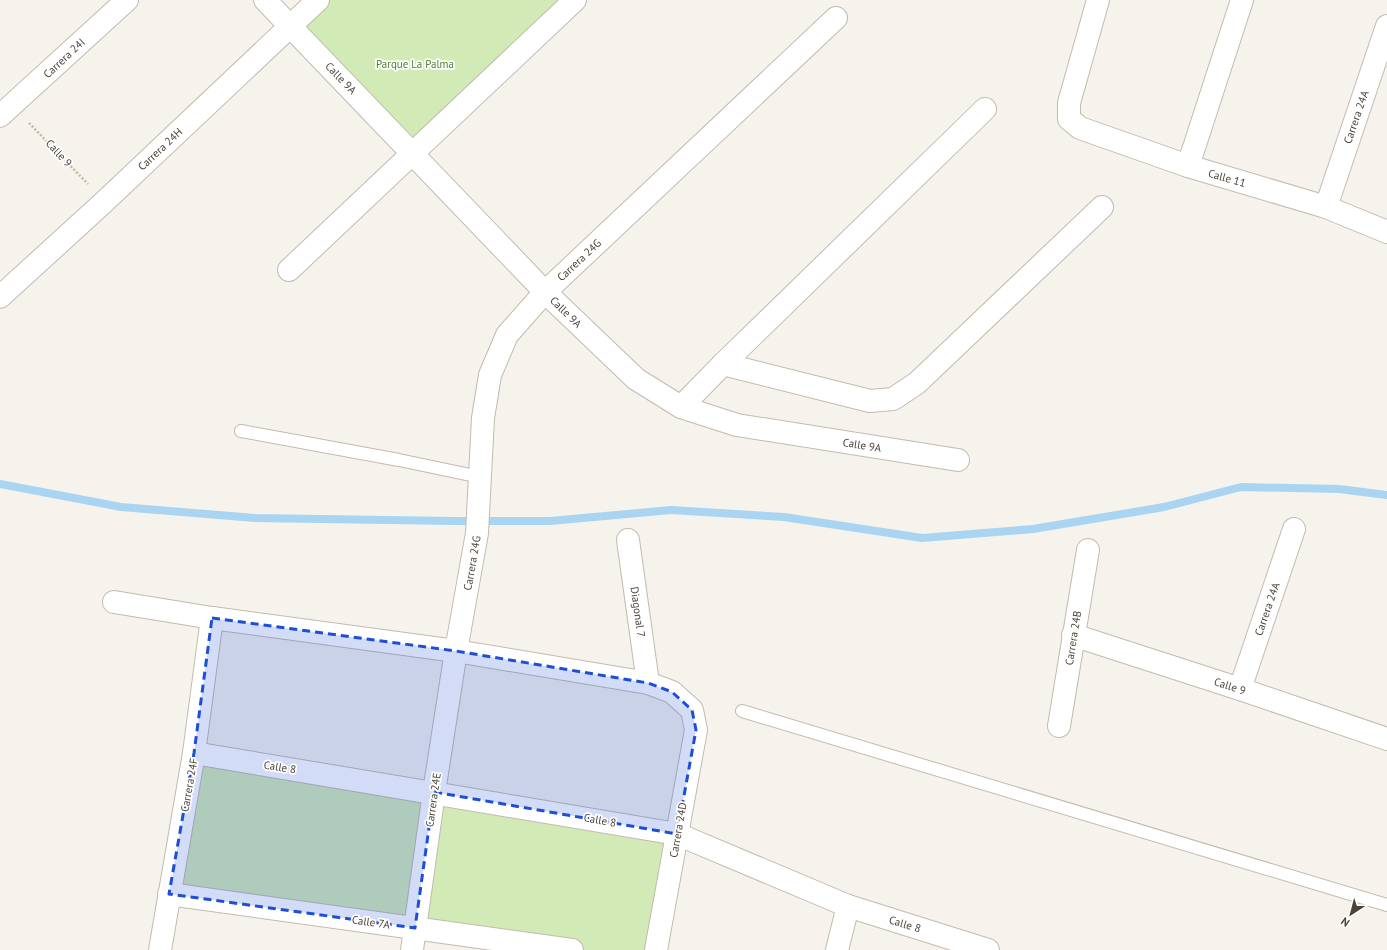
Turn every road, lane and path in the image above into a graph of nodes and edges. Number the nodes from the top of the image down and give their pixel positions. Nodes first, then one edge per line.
1 (127, 0) edge
2 (265, 0) edge
3 (318, 0) edge
4 (575, 0) edge
5 (1098, 0) edge
6 (1242, 0) edge
7 (836, 18) dead end
8 (291, 26) junction
9 (1387, 26) edge
10 (985, 109) dead end
11 (6, 110) edge
12 (413, 153) junction
13 (1188, 166) junction
14 (104, 202) junction
15 (1102, 207) dead end
16 (1326, 207) junction
17 (1387, 232) edge
18 (290, 270) dead end
19 (546, 292) junction
20 (0, 297) edge
21 (723, 364) junction
22 (681, 407) junction
23 (241, 431) dead end
24 (958, 460) dead end
25 (480, 477) junction
26 (1294, 529) dead end
27 (628, 540) dead end
28 (1088, 550) dead end
29 (114, 602) dead end
30 (212, 618) junction
31 (1073, 635) junction
32 (456, 651) junction
33 (648, 683) junction
34 (1240, 689) junction
35 (742, 711) dead end
36 (1059, 726) dead end
37 (1387, 739) edge
38 (194, 753) junction
39 (434, 792) junction
40 (677, 834) junction
41 (169, 894) junction
42 (1387, 905) edge
43 (848, 906) junction
44 (415, 928) junction
45 (160, 950) edge
46 (412, 950) edge
47 (572, 950) edge
48 (656, 950) edge
49 (837, 950) edge
50 (988, 950) edge

1 - 11 street, Carrera 24I
2 - 8 street, Calle 9A
3 - 8 street, Carrera 24H
4 - 12 street
5 - 13 street, Calle 11
6 - 13 street
7 - 19 street, Carrera 24G
8 - 12 street, Calle 9A
8 - 14 street, Carrera 24H
9 - 16 street, Carrera 24A
10 - 21 street
11 - 14 path, Calle 9
12 - 18 street
12 - 19 street, Calle 9A
13 - 16 street, Calle 11
14 - 20 street, Carrera 24H
15 - 21 street
16 - 17 street, Calle 11
19 - 22 street, Calle 9A
19 - 25 street, Carrera 24G
21 - 22 street
22 - 24 street, Calle 9A
23 - 25 lane
25 - 32 street, Carrera 24G
26 - 34 street, Carrera 24A
27 - 33 street, Diagonal 7
28 - 31 street, Carrera 24B
29 - 30 street
30 - 32 street
30 - 38 street, Carrera 24F
31 - 34 street, Calle 9
31 - 36 street, Carrera 24B
32 - 33 street
32 - 39 street, Carrera 24E
33 - 40 street, Carrera 24D
34 - 37 street, Calle 9
35 - 42 lane
38 - 39 street, Calle 8
38 - 41 street, Carrera 24F
39 - 40 street, Calle 8
39 - 44 street, Carrera 24E
40 - 43 street, Calle 8
40 - 48 street, Carrera 24D
41 - 44 street, Calle 7A
41 - 45 street, Carrera 24F
43 - 49 street
43 - 50 street, Calle 8
44 - 46 street, Carrera 24E
44 - 47 street, Calle 7A

